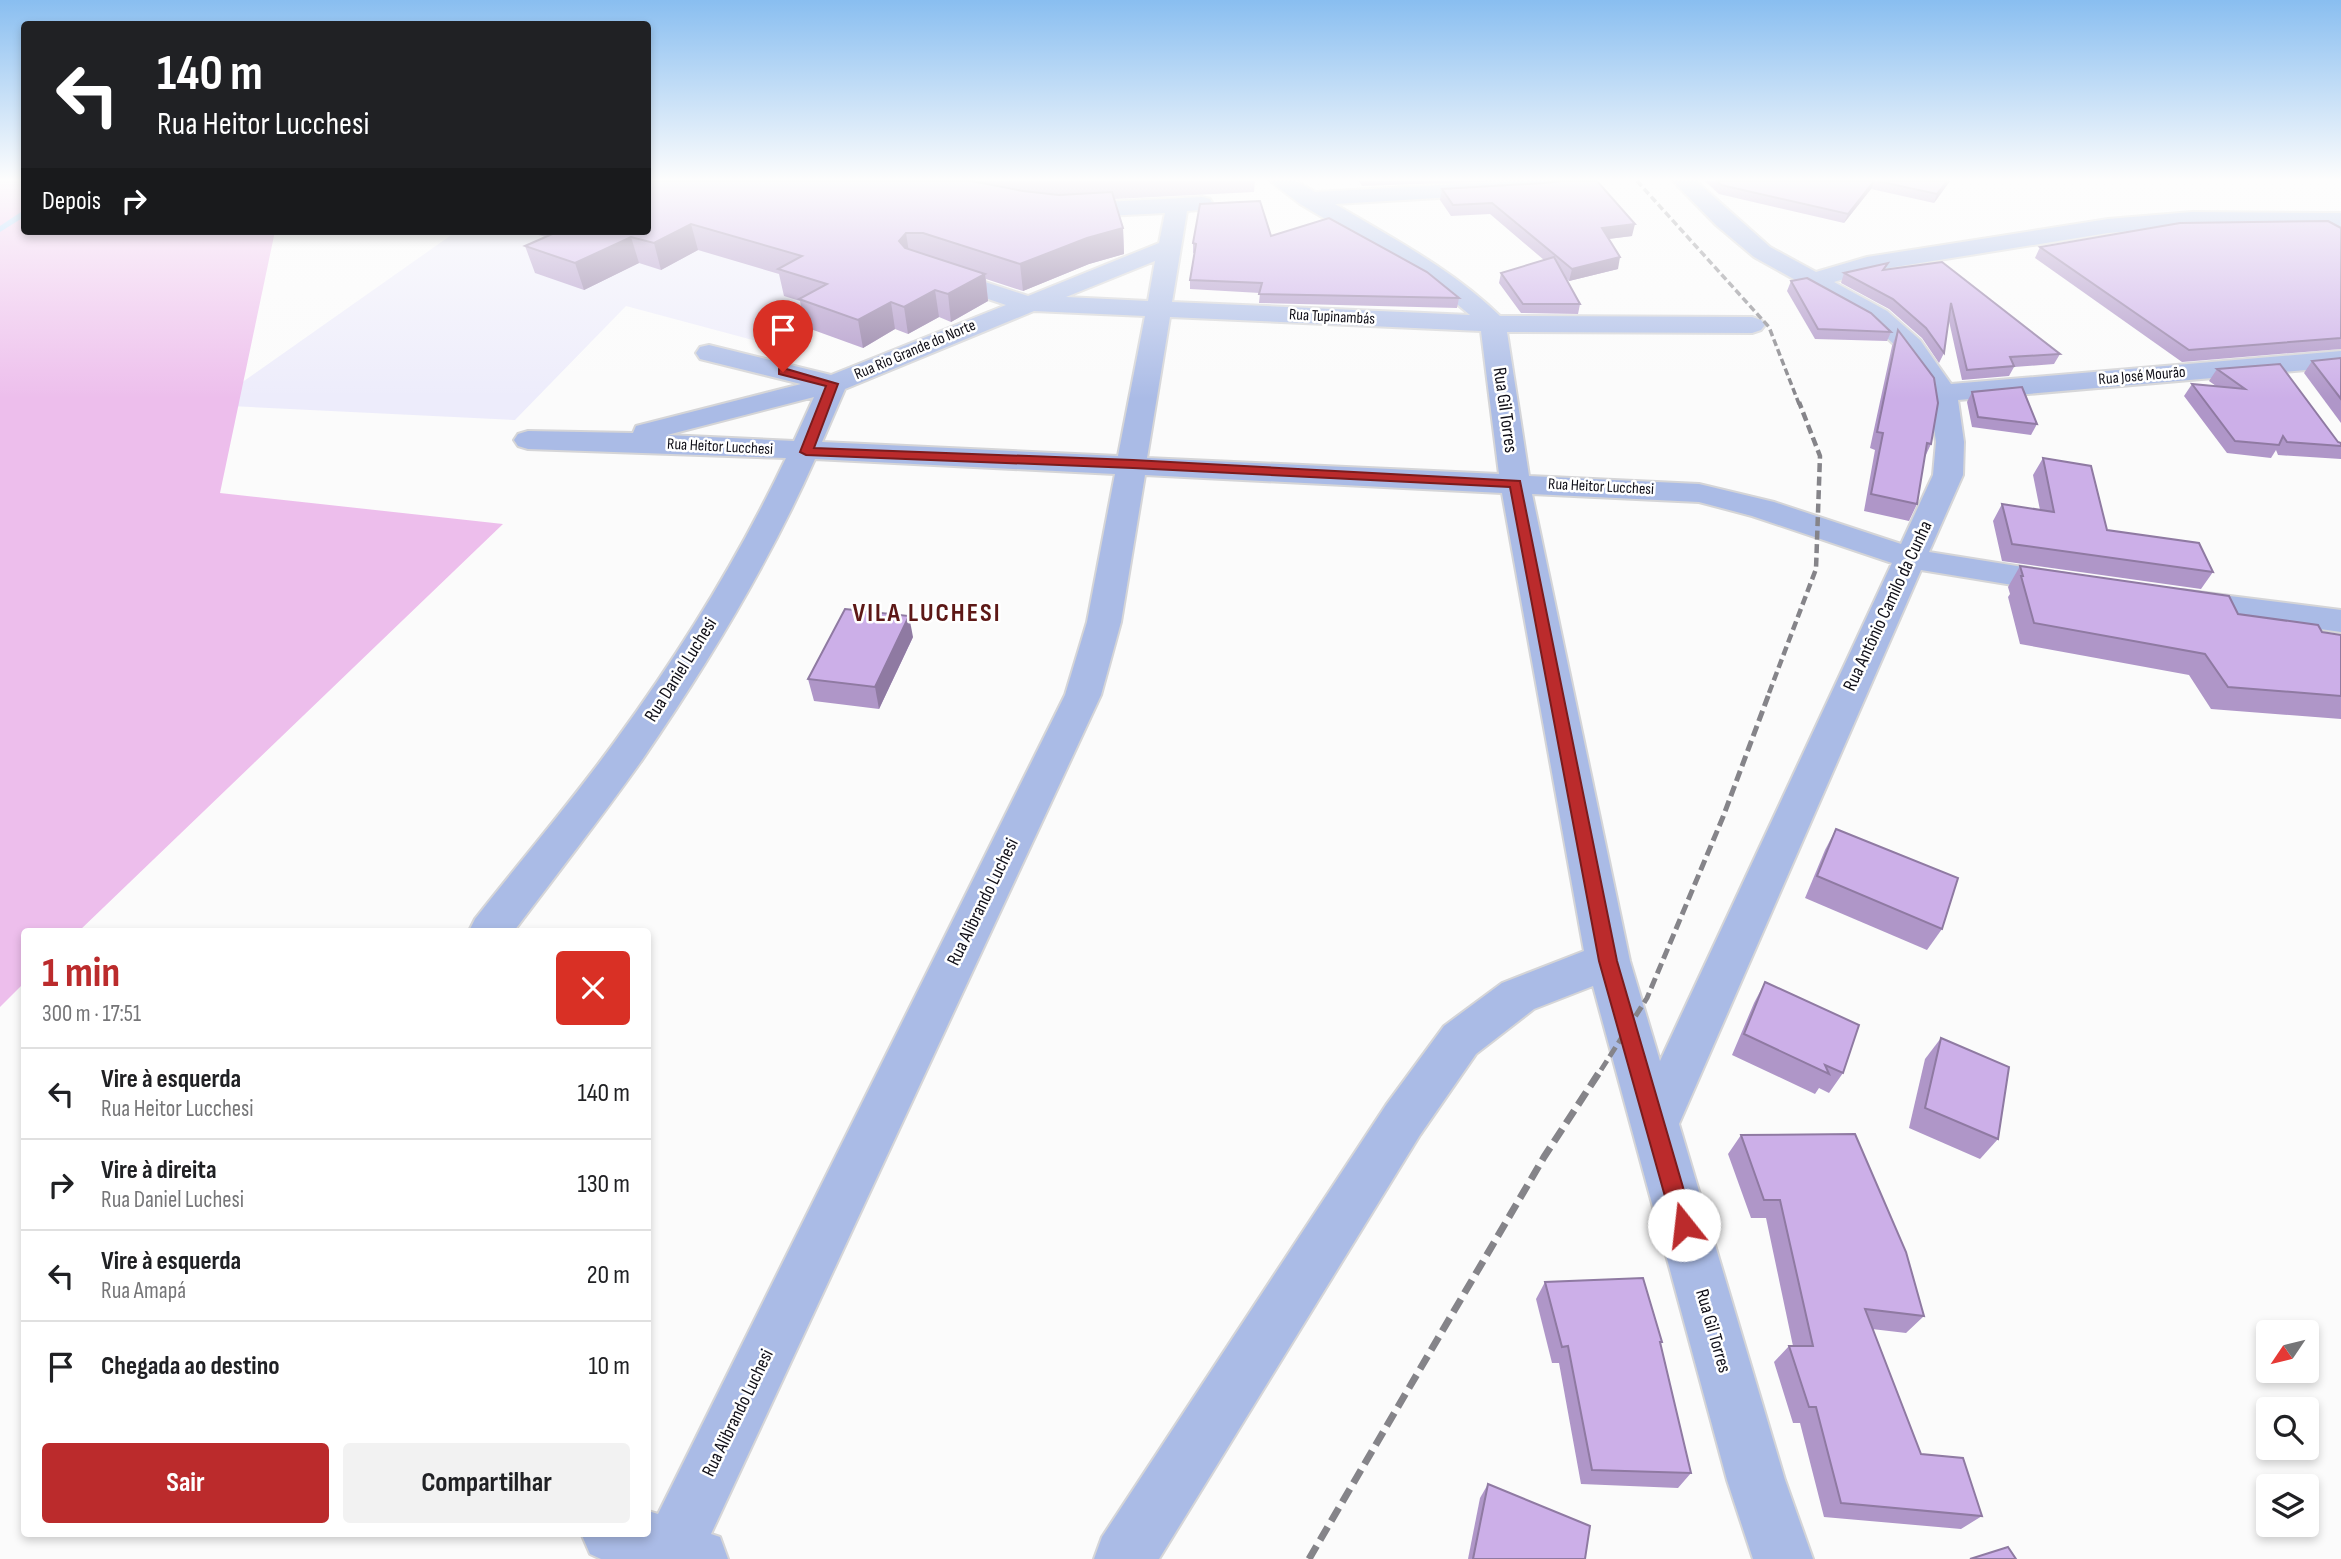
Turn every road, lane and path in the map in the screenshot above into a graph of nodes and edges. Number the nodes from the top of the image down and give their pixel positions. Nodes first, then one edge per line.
1 (1151, 254) edge
2 (1170, 254) edge
3 (1401, 254) edge
4 (1763, 254) edge
5 (1932, 254) edge
6 (918, 267) edge
7 (1812, 281) junction
8 (1026, 303) junction
9 (1161, 309) junction
10 (1493, 324) junction
11 (1752, 325) dead end
12 (709, 353) dead end
13 (2341, 359) edge
14 (833, 384) junction
15 (1943, 393) junction
16 (528, 440) dead end
17 (610, 441) junction
18 (806, 452) junction
19 (1133, 464) junction
20 (1515, 484) junction
21 (1910, 558) junction
22 (2092, 587) edge
23 (2155, 596) edge
24 (2341, 621) edge
25 (492, 928) edge
26 (1608, 961) junction
27 (1654, 1123) junction
28 (624, 1537) edge
29 (680, 1555) edge
30 (1124, 1559) edge
31 (1783, 1559) edge

1 - 8 street, Rua Rio Grande do Norte
2 - 9 street, Rua Alibrando Luchesi
3 - 10 street
4 - 7 street, Rua Antônio Camilo da Cunha
5 - 7 street
6 - 8 street, Rua Tupinambás
7 - 15 street, Rua Antônio Camilo da Cunha
8 - 9 street, Rua Tupinambás
8 - 14 street, Rua Rio Grande do Norte
9 - 10 street, Rua Tupinambás
9 - 19 street, Rua Alibrando Luchesi
10 - 11 street, Rua Tupinambás
10 - 20 street, Rua Gil Torres
12 - 14 street
13 - 15 street, Rua José Mourão
14 - 17 street, Rua Rio Grande do Norte
14 - 18 street, Rua Daniel Luchesi
15 - 21 street, Rua Antônio Camilo da Cunha
16 - 17 street, Rua Heitor Lucchesi
17 - 18 street, Rua Heitor Lucchesi
18 - 19 street, Rua Heitor Lucchesi
18 - 25 street, Rua Daniel Luchesi
19 - 20 street, Rua Heitor Lucchesi
19 - 29 street, Rua Alibrando Luchesi
20 - 21 street, Rua Heitor Lucchesi
20 - 26 street, Rua Gil Torres
21 - 22 street, Rua Heitor Lucchesi
21 - 27 street, Rua Antônio Camilo da Cunha
23 - 24 street
26 - 27 street, Rua Gil Torres
26 - 30 street
27 - 31 street, Rua Gil Torres
28 - 29 street

